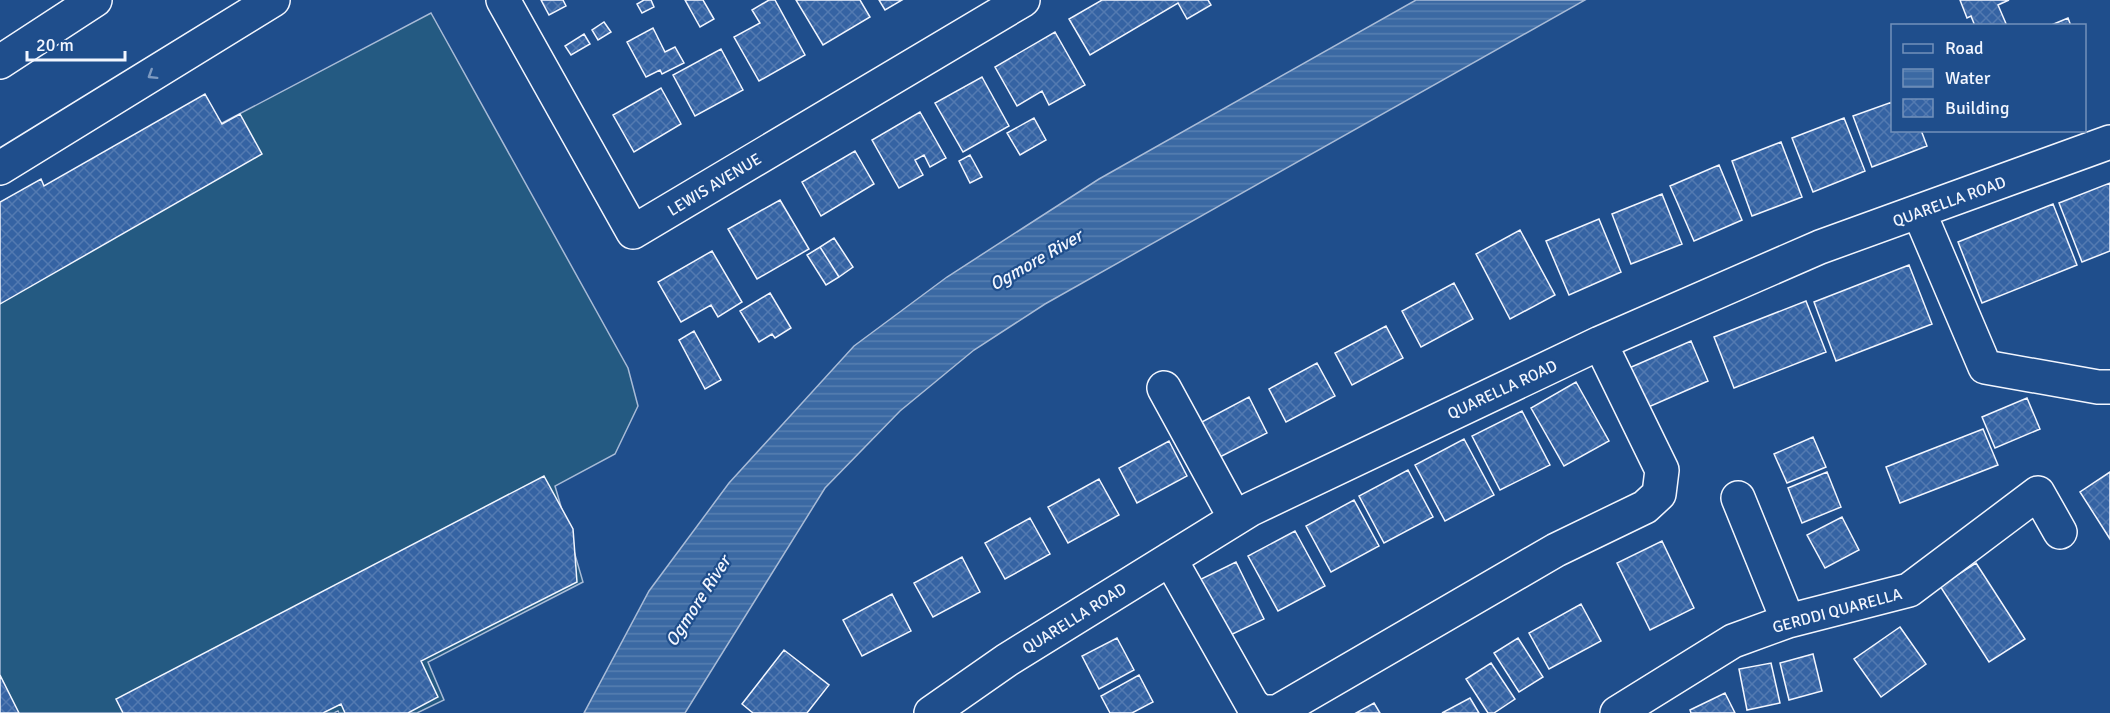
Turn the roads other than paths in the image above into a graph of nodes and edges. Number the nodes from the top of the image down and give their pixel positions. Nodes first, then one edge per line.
1 (95, 0) edge
2 (273, 0) edge
3 (503, 0) edge
4 (1023, 0) edge
5 (0, 62) edge
6 (2110, 142) edge
7 (0, 168) edge
8 (1919, 212) junction
9 (1600, 343) junction
10 (1164, 387) dead end
11 (2110, 387) edge
12 (1738, 498) dead end
13 (1235, 518) junction
14 (2060, 532) dead end
15 (1170, 559) junction
16 (1788, 621) junction
17 (932, 713) edge
18 (1617, 713) edge

1 - 5 street
2 -> 7 street
3 - 4 street, LEWIS AVENUE
6 - 8 street, QUARELLA ROAD
8 - 9 street, QUARELLA ROAD
8 - 11 street
9 - 13 street, QUARELLA ROAD
9 - 15 street
10 - 13 street
12 - 16 street
13 - 15 street, QUARELLA ROAD
14 - 16 street, GERDDI QUARELLA
15 - 17 street, QUARELLA ROAD
16 - 18 street, GERDDI QUARELLA

